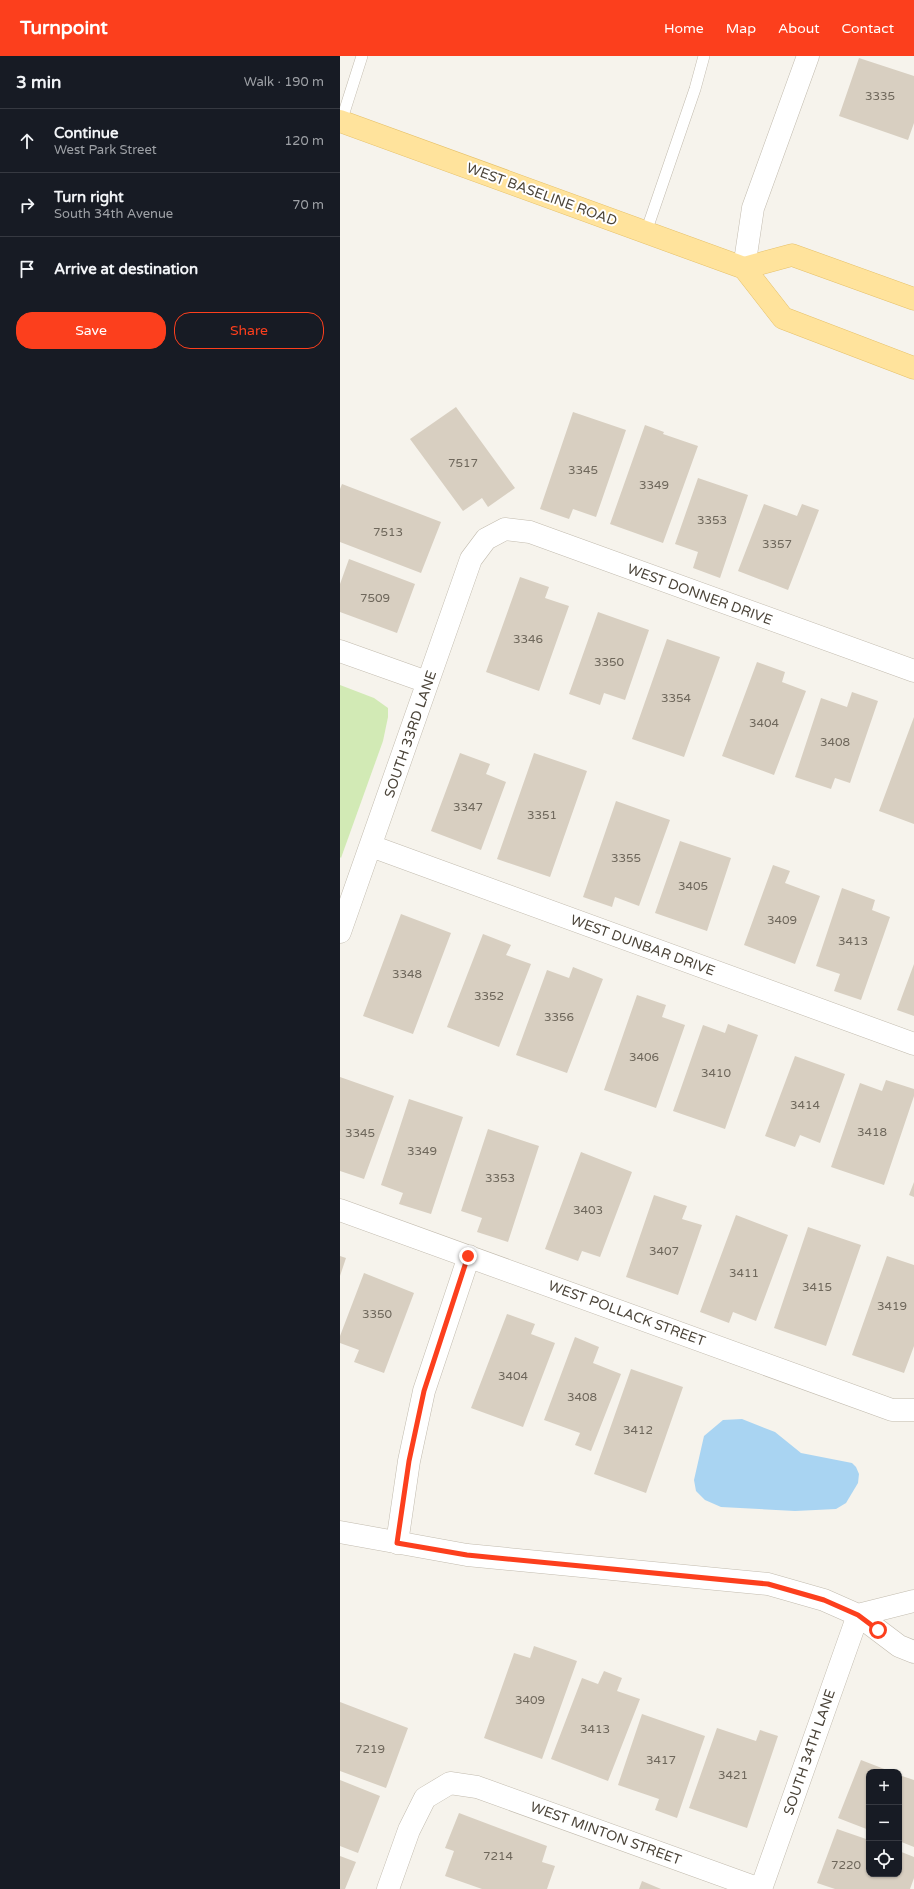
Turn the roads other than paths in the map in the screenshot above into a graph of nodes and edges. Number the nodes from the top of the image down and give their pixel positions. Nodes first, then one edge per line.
1 (362, 56) edge
2 (704, 56) edge
3 (808, 56) edge
4 (340, 121) edge
5 (646, 232) junction
6 (744, 268) junction
7 (914, 299) edge
8 (878, 355) junction
9 (914, 355) edge
10 (914, 368) edge
11 (486, 540) joint
12 (340, 651) edge
13 (914, 671) edge
14 (427, 682) junction
15 (371, 846) junction
16 (340, 932) edge
17 (914, 1044) edge
18 (340, 1210) edge
19 (468, 1256) junction
20 (914, 1410) edge
21 (340, 1532) edge
22 (397, 1543) junction
23 (914, 1601) edge
24 (858, 1615) junction
25 (914, 1652) edge
26 (388, 1889) edge
27 (760, 1889) edge

1 - 4 lane
2 - 5 lane
3 - 6 street
4 - 5 main road, WEST BASELINE ROAD
5 - 6 main road, WEST BASELINE ROAD
6 - 7 main road
6 - 8 main road
8 - 9 main road
8 - 10 main road
11 - 13 street, WEST DONNER DRIVE
11 - 14 street, SOUTH 33RD LANE
12 - 14 street
14 - 15 street, SOUTH 33RD LANE
15 - 16 street, SOUTH 33RD LANE
15 - 17 street, WEST DUNBAR DRIVE
18 - 19 street, WEST POLLACK STREET
19 - 20 street, WEST POLLACK STREET
19 - 22 street
21 - 22 street
22 - 24 street
23 - 24 street
24 - 25 street
24 - 27 street, SOUTH 34TH LANE
26 - 27 street, WEST MINTON STREET

